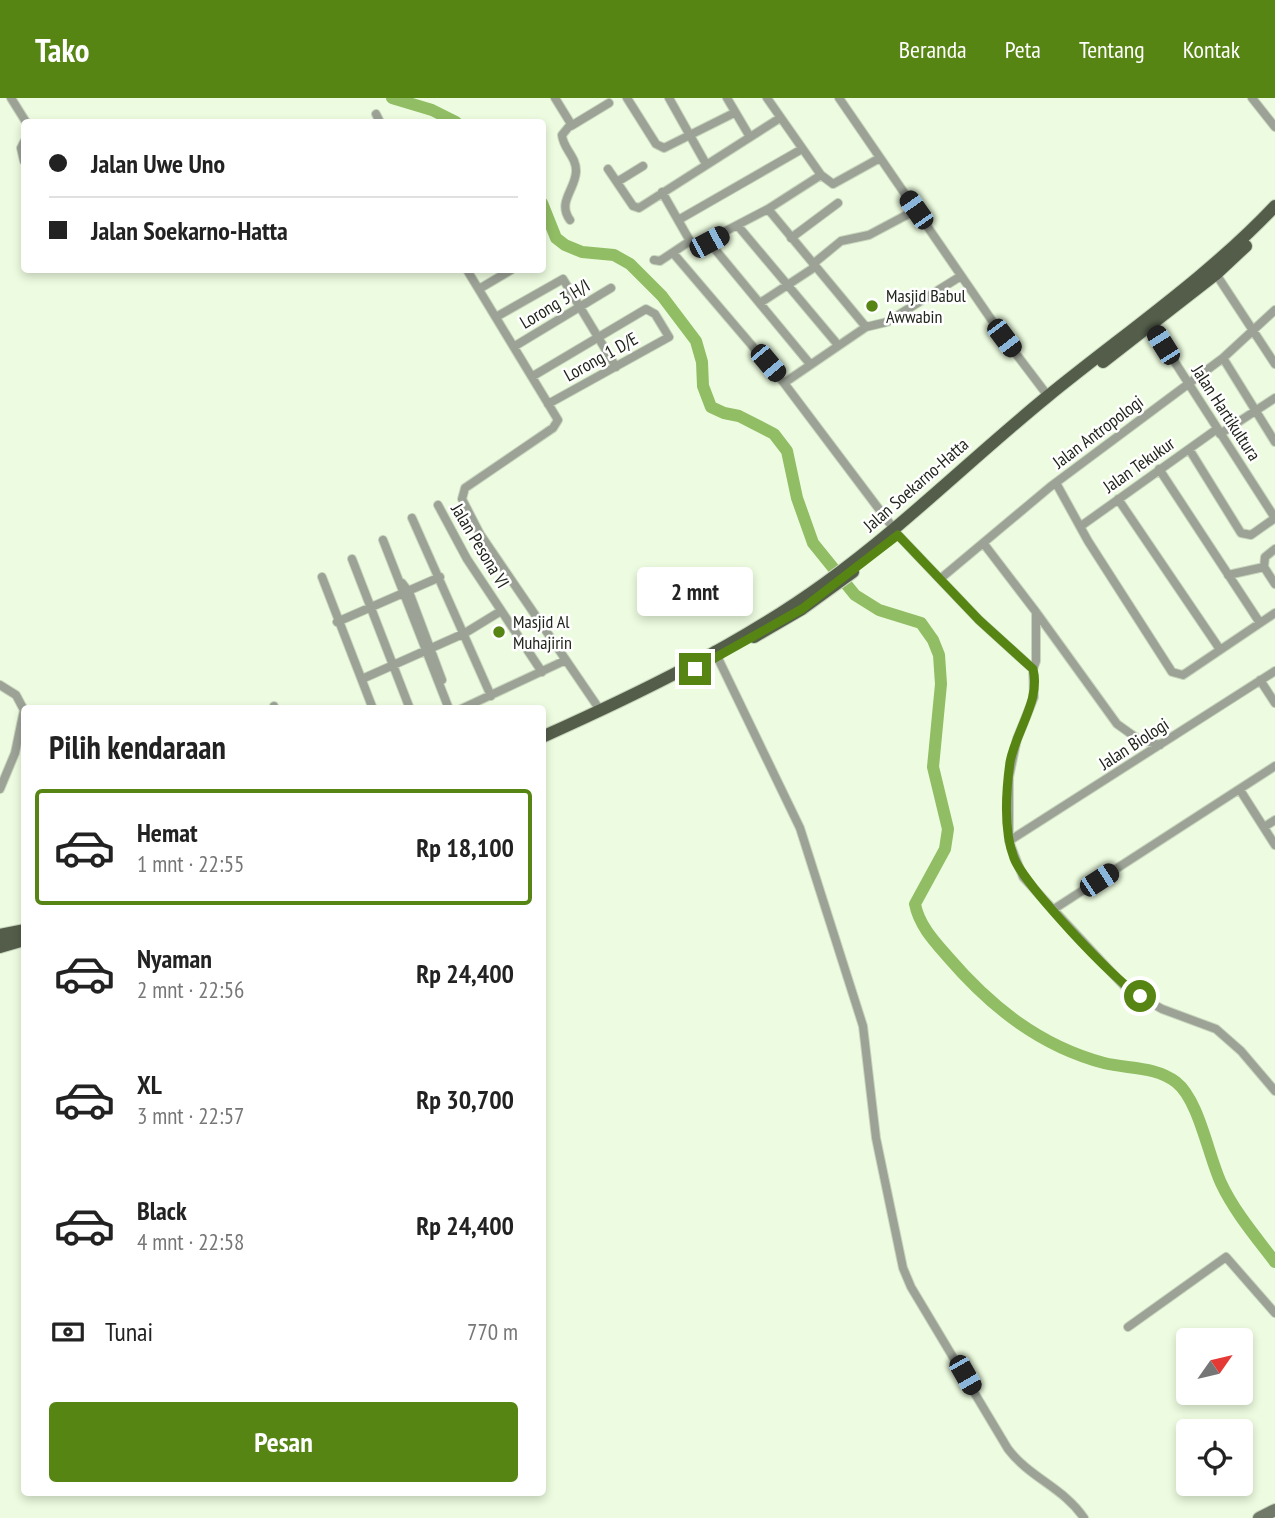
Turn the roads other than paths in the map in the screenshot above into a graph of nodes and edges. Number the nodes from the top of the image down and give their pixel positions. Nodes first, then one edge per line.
1 (11, 98) edge
2 (555, 98) edge
3 (627, 98) edge
4 (669, 98) edge
5 (727, 98) edge
6 (767, 98) edge
7 (839, 98) edge
8 (1252, 98) edge
9 (609, 103) dead end
10 (734, 113) junction
11 (780, 118) junction
12 (24, 119) edge
13 (571, 126) junction
14 (1275, 127) edge
15 (691, 135) junction
16 (750, 137) junction
17 (802, 149) junction
18 (880, 158) junction
19 (706, 164) junction
20 (643, 166) dead end
21 (608, 169) dead end
22 (821, 175) junction
23 (617, 182) junction
24 (662, 192) junction
25 (838, 203) dead end
26 (1275, 206) edge
27 (768, 209) junction
28 (916, 210) junction
29 (1275, 218) edge
30 (680, 219) junction
31 (570, 220) dead end
32 (738, 226) junction
33 (791, 238) junction
34 (690, 241) junction
35 (709, 242) junction
36 (673, 253) junction
37 (654, 260) dead end
38 (814, 265) junction
39 (1213, 270) junction
40 (469, 273) edge
41 (506, 273) edge
42 (961, 276) junction
43 (787, 285) junction
44 (611, 288) dead end
45 (479, 289) junction
46 (760, 303) junction
47 (578, 309) junction
48 (1275, 310) edge
49 (496, 317) junction
50 (1151, 325) junction
51 (866, 327) junction
52 (1254, 331) junction
53 (596, 339) junction
54 (838, 345) junction
55 (515, 346) junction
56 (1223, 358) junction
57 (810, 364) junction
58 (1275, 364) edge
59 (616, 367) junction
60 (1084, 373) junction
61 (533, 376) junction
62 (784, 383) junction
63 (1188, 384) junction
64 (1048, 396) junction
65 (1275, 398) edge
66 (548, 404) junction
67 (1256, 411) junction
68 (1218, 432) junction
69 (1275, 442) edge
70 (1189, 449) junction
71 (1159, 469) junction
72 (1056, 483) junction
73 (1118, 499) junction
74 (438, 505) dead end
75 (412, 518) dead end
76 (1275, 518) edge
77 (1081, 526) junction
78 (896, 532) junction
79 (383, 540) dead end
80 (984, 544) junction
81 (1275, 549) edge
82 (352, 559) dead end
83 (1264, 567) junction
84 (1228, 575) junction
85 (322, 577) dead end
86 (440, 577) junction
87 (940, 579) junction
88 (1275, 584) edge
89 (405, 589) junction
90 (371, 607) junction
91 (501, 611) junction
92 (1037, 612) junction
93 (1275, 613) edge
94 (337, 622) junction
95 (1260, 623) junction
96 (465, 633) junction
97 (1219, 648) junction
98 (429, 650) junction
99 (715, 653) junction
100 (566, 660) junction
101 (394, 666) junction
102 (1033, 669) junction
103 (1275, 671) edge
104 (542, 672) junction
105 (362, 679) junction
106 (1260, 680) junction
107 (0, 685) edge
108 (491, 696) junction
109 (1275, 703) edge
110 (22, 705) edge
111 (372, 705) edge
112 (409, 705) edge
113 (448, 705) edge
114 (453, 705) edge
115 (470, 705) edge
116 (600, 710) junction
117 (21, 724) edge
118 (546, 735) edge
119 (546, 744) edge
120 (1160, 745) junction
121 (1275, 766) edge
122 (0, 789) edge
123 (1240, 790) junction
124 (1275, 820) edge
125 (1264, 827) junction
126 (1009, 841) junction
127 (1275, 845) edge
128 (1054, 909) junction
129 (21, 931) edge
130 (0, 936) edge
131 (21, 941) edge
132 (0, 947) edge
133 (1275, 1091) edge
134 (1275, 1313) edge
135 (1128, 1327) dead end
136 (1275, 1510) edge
137 (1084, 1518) edge
138 (1259, 1518) edge

1 - 12 street
2 - 13 street
3 - 15 street
4 - 15 street
5 - 10 street
6 - 11 street
7 - 18 street
8 - 14 street
9 - 13 street
10 - 15 street
10 - 16 street
11 - 16 street
11 - 17 street
13 - 31 street
15 - 19 street
16 - 19 street
17 - 22 street
17 - 30 street
18 - 22 street
18 - 28 street
19 - 24 street
20 - 23 street
21 - 23 street
22 - 27 street
23 - 24 street
24 - 30 street
25 - 33 street
26 - 39 main road, Jalan Soekarno-Hatta
27 - 32 street
27 - 33 street
28 - 38 street
28 - 42 street
29 - 39 main road, Jalan Soekarno-Hatta
30 - 34 street
32 - 35 street
32 - 43 street
33 - 38 street
34 - 35 street
34 - 36 street
35 - 46 street
36 - 37 street
36 - 62 street
38 - 43 street
38 - 51 street
39 - 50 main road, Jalan Soekarno-Hatta
39 - 52 street
39 - 60 main road, Jalan Soekarno-Hatta
40 - 45 street
41 - 45 street
42 - 51 street
42 - 64 street
43 - 46 street
43 - 54 street
44 - 47 street, Lorong 3 H/I
45 - 49 street
46 - 57 street
47 - 49 street
47 - 53 street
47 - 55 street, Lorong 3 H/I
48 - 52 street, Jalan Antropologi
49 - 55 street
50 - 60 main road, Jalan Soekarno-Hatta
50 - 63 street, Jalan Hartikultura
51 - 54 street
52 - 56 street, Jalan Antropologi
52 - 58 street
53 - 59 street
53 - 59 street, Lorong 1 D/E
53 - 61 street
54 - 57 street
55 - 61 street
56 - 63 street, Jalan Antropologi
56 - 67 street
57 - 62 street
59 - 66 street, Lorong 1 D/E
60 - 64 main road, Jalan Soekarno-Hatta
60 - 78 main road, Jalan Soekarno-Hatta
61 - 66 street
62 - 78 street
63 - 68 street, Jalan Hartikultura
63 - 72 street, Jalan Antropologi
64 - 78 main road, Jalan Soekarno-Hatta
65 - 67 street, Jalan Tekukur
66 - 100 street
67 - 68 street, Jalan Tekukur
67 - 69 street
68 - 70 street, Jalan Tekukur
68 - 76 street, Jalan Hartikultura
70 - 71 street, Jalan Tekukur
70 - 76 street
71 - 73 street, Jalan Tekukur
71 - 84 street
72 - 77 street
72 - 80 street, Jalan Antropologi
73 - 77 street, Jalan Tekukur
73 - 97 street
74 - 91 street, Jalan Pesona VI
75 - 86 street
77 - 97 street
78 - 87 street
78 - 99 main road, Jalan Soekarno-Hatta
79 - 89 street
80 - 87 street, Jalan Antropologi
80 - 92 street
81 - 83 street
82 - 90 street
83 - 84 street
83 - 88 street
84 - 95 street
85 - 94 street
86 - 89 street
86 - 96 street
87 - 102 street
89 - 90 street
89 - 98 street
90 - 94 street
90 - 101 street
91 - 96 street
91 - 104 street, Jalan Pesona VI
92 - 102 street
92 - 120 street
93 - 95 street
94 - 105 street
95 - 97 street
96 - 98 street
96 - 108 street
98 - 101 street
98 - 113 street
98 - 114 street
99 - 116 main road, Jalan Soekarno-Hatta
99 - 119 main road, Jalan Soekarno-Hatta
99 - 137 street
100 - 104 street
100 - 116 street
101 - 105 street
101 - 112 street
102 - 126 street
103 - 106 street, Jalan Biologi
104 - 108 street
105 - 111 street
106 - 109 street
106 - 120 street, Jalan Biologi
107 - 110 street
108 - 115 street
116 - 118 main road, Jalan Soekarno-Hatta
117 - 122 street
120 - 126 street, Jalan Biologi
121 - 123 street
123 - 125 street
123 - 128 street
124 - 125 street
125 - 127 street
126 - 128 street
128 - 133 street
129 - 130 main road
131 - 132 main road
134 - 135 street
136 - 138 street

